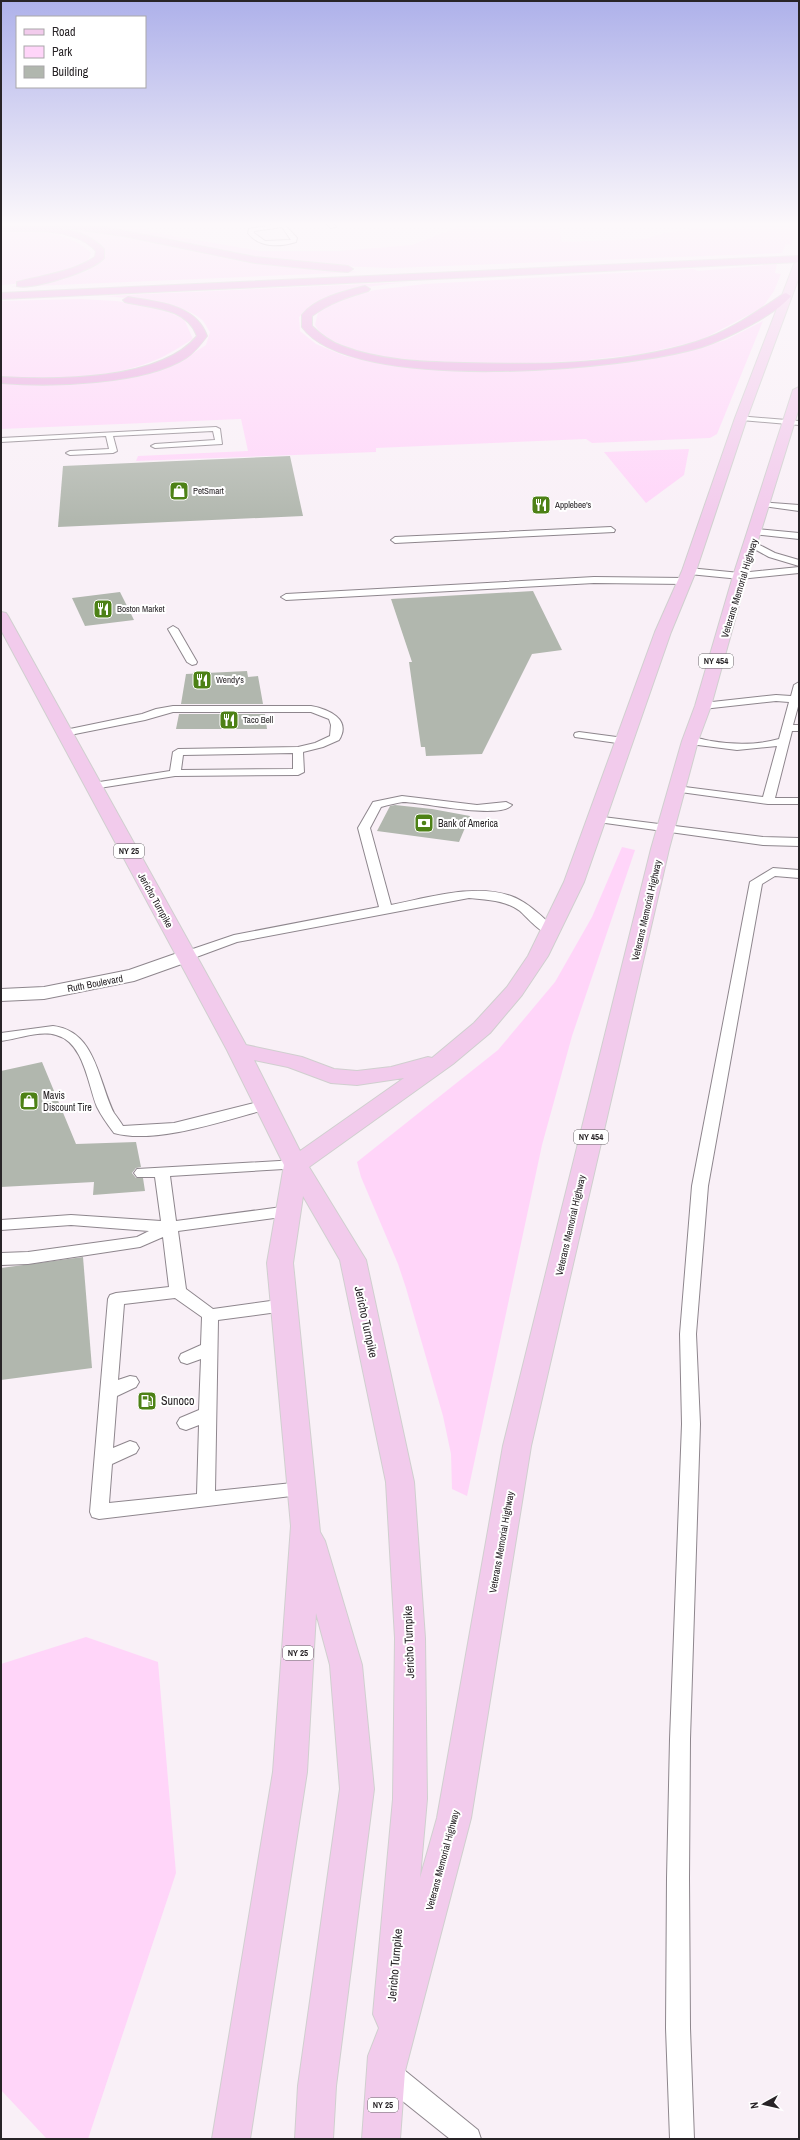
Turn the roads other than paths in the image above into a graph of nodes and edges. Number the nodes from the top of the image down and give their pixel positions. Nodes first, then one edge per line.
1 (197, 323) edge
2 (307, 323) edge
3 (747, 323) edge
4 (776, 323) edge
5 (1, 380) edge
6 (799, 390) edge
7 (741, 418) junction
8 (794, 423) edge
9 (109, 434) junction
10 (1, 440) edge
11 (155, 446) dead end
12 (70, 453) dead end
13 (764, 504) junction
14 (799, 508) edge
15 (611, 530) dead end
16 (799, 536) edge
17 (754, 538) junction
18 (395, 540) dead end
19 (799, 564) edge
20 (799, 570) edge
21 (687, 576) junction
22 (740, 576) junction
23 (286, 597) dead end
24 (1, 616) edge
25 (173, 629) dead end
26 (192, 662) dead end
27 (799, 685) edge
28 (797, 698) edge
29 (704, 706) junction
30 (788, 728) junction
31 (799, 728) edge
32 (64, 734) junction
33 (579, 735) dead end
34 (624, 741) junction
35 (690, 741) junction
36 (784, 741) junction
37 (298, 750) junction
38 (175, 773) junction
39 (93, 786) junction
40 (677, 789) junction
41 (768, 800) junction
42 (799, 801) edge
43 (506, 805) dead end
44 (595, 819) junction
45 (666, 829) junction
46 (799, 842) edge
47 (799, 874) edge
48 (386, 910) junction
49 (551, 931) junction
50 (186, 956) junction
51 (1, 995) edge
52 (1, 1037) edge
53 (238, 1050) junction
54 (445, 1059) junction
55 (266, 1106) junction
56 (296, 1165) junction
57 (162, 1172) junction
58 (142, 1173) dead end
59 (289, 1211) junction
60 (1, 1225) edge
61 (170, 1227) junction
62 (1, 1259) edge
63 (178, 1292) junction
64 (284, 1304) junction
65 (210, 1315) junction
66 (209, 1348) junction
67 (187, 1358) dead end
68 (130, 1382) dead end
69 (109, 1392) junction
70 (208, 1414) junction
71 (186, 1423) dead end
72 (130, 1448) dead end
73 (103, 1460) junction
74 (302, 1489) junction
75 (206, 1500) junction
76 (306, 1526) junction
77 (386, 2071) junction
78 (231, 2139) edge
79 (314, 2139) edge
80 (381, 2139) edge
81 (469, 2139) edge
82 (682, 2139) edge

1 - 5 highway
2 - 3 highway
4 - 7 main road
6 - 8 main road, Veterans Memorial Highway / NY 454
7 - 8 lane
7 - 21 main road
8 - 13 main road, Veterans Memorial Highway / NY 454
9 - 10 lane
9 - 11 lane
9 - 12 lane
13 - 14 lane
13 - 17 main road, Veterans Memorial Highway / NY 454
15 - 18 lane
16 - 17 lane
17 - 19 lane
17 - 22 main road, Veterans Memorial Highway / NY 454
20 - 22 lane
21 - 22 lane
21 - 23 lane
21 - 34 main road
22 - 29 main road, Veterans Memorial Highway / NY 454
24 - 32 main road, Jericho Turnpike / NY 25
25 - 26 lane
27 - 28 lane
28 - 29 lane
28 - 30 lane
29 - 35 main road, Veterans Memorial Highway / NY 454
30 - 31 lane
30 - 36 lane
32 - 37 lane
32 - 39 main road, Jericho Turnpike / NY 25
33 - 34 lane
34 - 44 main road
35 - 36 lane
35 - 40 main road, Veterans Memorial Highway / NY 454
36 - 41 lane
37 - 38 lane
37 - 38 lane
38 - 39 lane
39 - 50 main road, Jericho Turnpike / NY 25
40 - 41 lane
40 - 45 main road, Veterans Memorial Highway / NY 454
41 - 42 lane
43 - 48 lane
44 - 45 lane
44 - 49 main road
45 - 46 lane
45 - 77 main road, Veterans Memorial Highway / NY 454
47 - 82 lane
48 - 49 lane
48 - 50 lane
49 - 54 main road
50 - 51 street, Ruth Boulevard
50 - 53 main road, Jericho Turnpike / NY 25
52 - 55 lane
53 - 54 main road
53 - 55 main road, Jericho Turnpike / NY 25
54 - 56 main road
55 - 56 main road, Jericho Turnpike / NY 25
56 - 57 lane
56 - 59 main road, NY 25
56 - 77 main road, Jericho Turnpike / NY 25
57 - 58 lane
57 - 61 lane
59 - 61 lane
59 - 64 main road, NY 25
60 - 61 lane
61 - 62 lane
61 - 63 lane
63 - 65 lane
63 - 69 lane
64 - 65 lane
64 - 74 main road, NY 25
65 - 66 lane
66 - 67 lane
66 - 70 lane
68 - 69 lane
69 - 73 lane
70 - 71 lane
70 - 75 lane
72 - 73 lane
73 - 75 lane
74 - 75 lane
74 - 76 main road, NY 25
76 - 78 main road, NY 25
76 - 79 main road
77 - 80 main road, Jericho Turnpike / NY 25
77 - 81 lane

